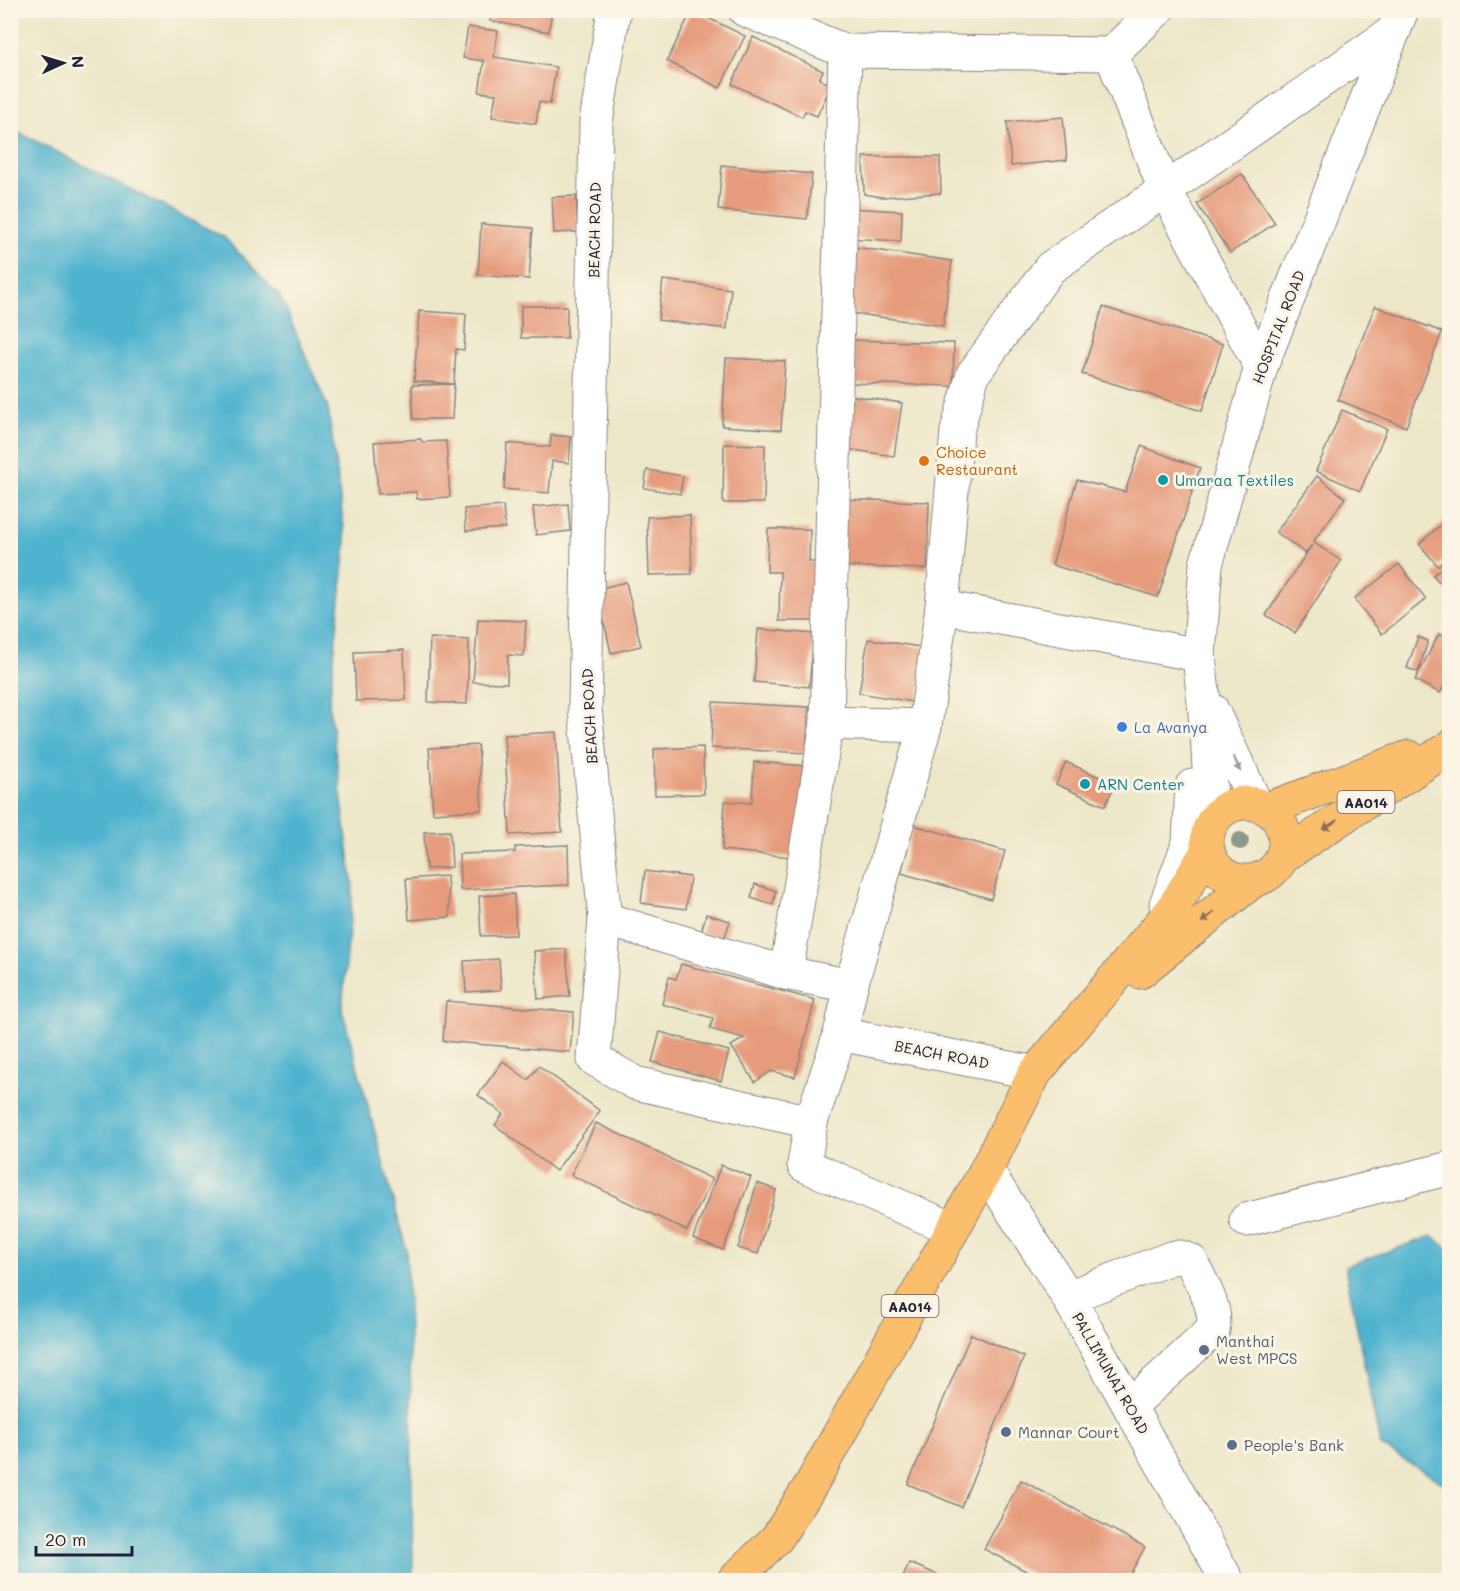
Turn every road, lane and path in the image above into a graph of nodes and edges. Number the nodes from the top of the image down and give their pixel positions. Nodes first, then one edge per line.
1 (614, 10) edge
2 (745, 10) edge
3 (1157, 10) edge
4 (1398, 21) edge
5 (845, 51) junction
6 (1111, 54) junction
7 (1165, 190) junction
8 (1261, 367) junction
9 (942, 607) junction
10 (1199, 655) junction
11 (1204, 692) junction
12 (827, 723) junction
13 (925, 726) junction
14 (1449, 738) edge
15 (1449, 747) edge
16 (1262, 807) junction
17 (1210, 836) junction
18 (1282, 857) junction
19 (1253, 880) junction
20 (605, 919) junction
21 (1152, 935) junction
22 (786, 973) junction
23 (851, 986) junction
24 (1075, 1023) junction
25 (840, 1034) junction
26 (1035, 1073) junction
27 (811, 1122) junction
28 (1449, 1168) edge
29 (986, 1170) junction
30 (1246, 1220) dead end
31 (953, 1229) junction
32 (1068, 1298) junction
33 (1130, 1406) junction
34 (734, 1581) edge
35 (1227, 1581) edge

1 - 20 street, BEACH ROAD
2 - 5 street
3 - 6 street
4 - 7 street
4 - 8 street, HOSPITAL ROAD
5 - 6 street
5 - 12 street
6 - 7 street
7 - 8 street
7 - 9 street
8 - 10 street, HOSPITAL ROAD
9 - 10 street
9 - 13 street
10 - 11 street, HOSPITAL ROAD
11 -> 16 street
11 - 17 street, HOSPITAL ROAD
11 - 21 street, HOSPITAL ROAD
12 - 13 street
12 - 22 street
13 - 23 street
14 - 16 highway, AA014
15 -> 18 highway, AA014
16 - 17 highway
16 - 18 highway
17 - 19 highway
17 - 21 highway, AA014
18 - 19 highway
19 -> 24 highway, AA014
20 - 22 street
20 - 27 street, BEACH ROAD
21 - 24 highway, AA014
22 - 23 street
23 - 25 street
24 - 26 highway, AA014
25 - 26 street, BEACH ROAD
25 - 27 street
26 - 29 highway, AA014
27 - 31 street
28 - 30 street
29 - 31 highway, AA014
29 - 32 street, PALLIMUNAI ROAD
31 - 34 highway, AA014
32 - 33 street, PALLIMUNAI ROAD
32 - 33 street
33 - 35 street, PALLIMUNAI ROAD

